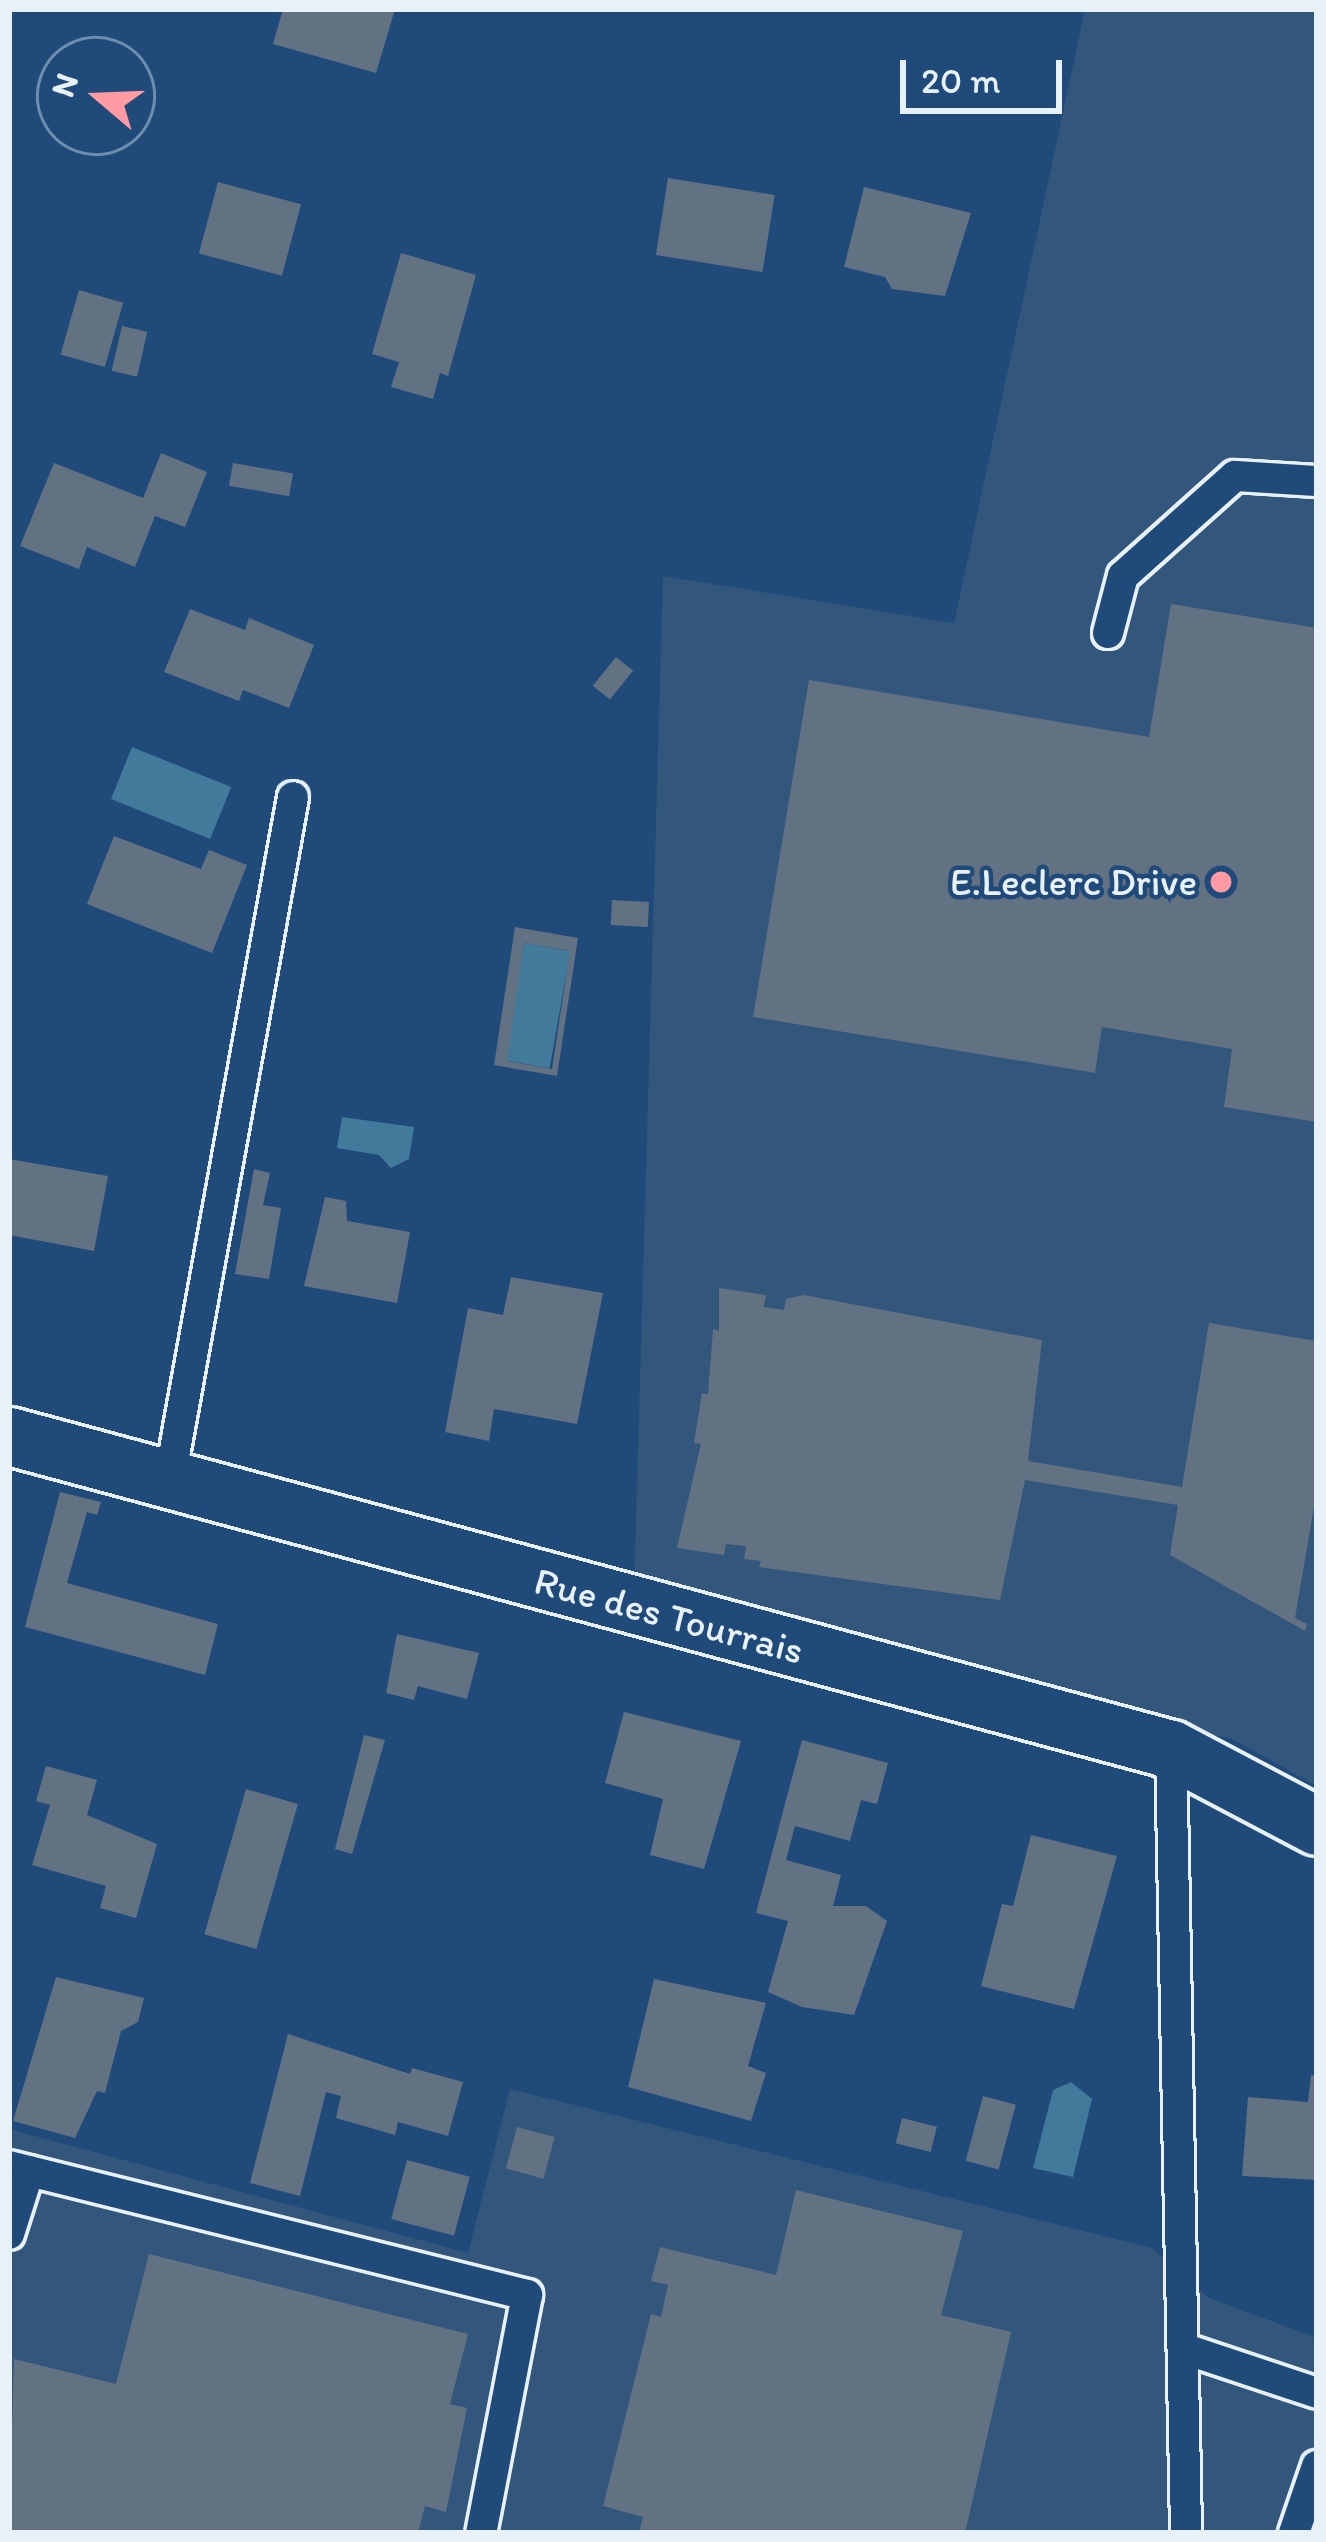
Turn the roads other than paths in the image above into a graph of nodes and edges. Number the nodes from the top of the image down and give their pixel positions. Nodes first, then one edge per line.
1 (1317, 482) edge
2 (1108, 633) dead end
3 (293, 797) dead end
4 (9, 1436) edge
5 (169, 1483) junction
6 (1171, 1749) junction
7 (1317, 1826) edge
8 (19, 2169) edge
9 (9, 2234) edge
10 (1185, 2348) junction
11 (1317, 2393) edge
12 (1317, 2466) edge
13 (481, 2533) edge
14 (1186, 2533) edge
15 (1294, 2533) edge

1 - 2 lane
3 - 5 lane
4 - 5 street, Rue des Tourrais
5 - 6 street, Rue des Tourrais
6 - 7 street, Rue des Tourrais
6 - 10 lane
8 - 9 lane
8 - 13 lane
10 - 11 lane
10 - 14 lane
12 - 15 lane

